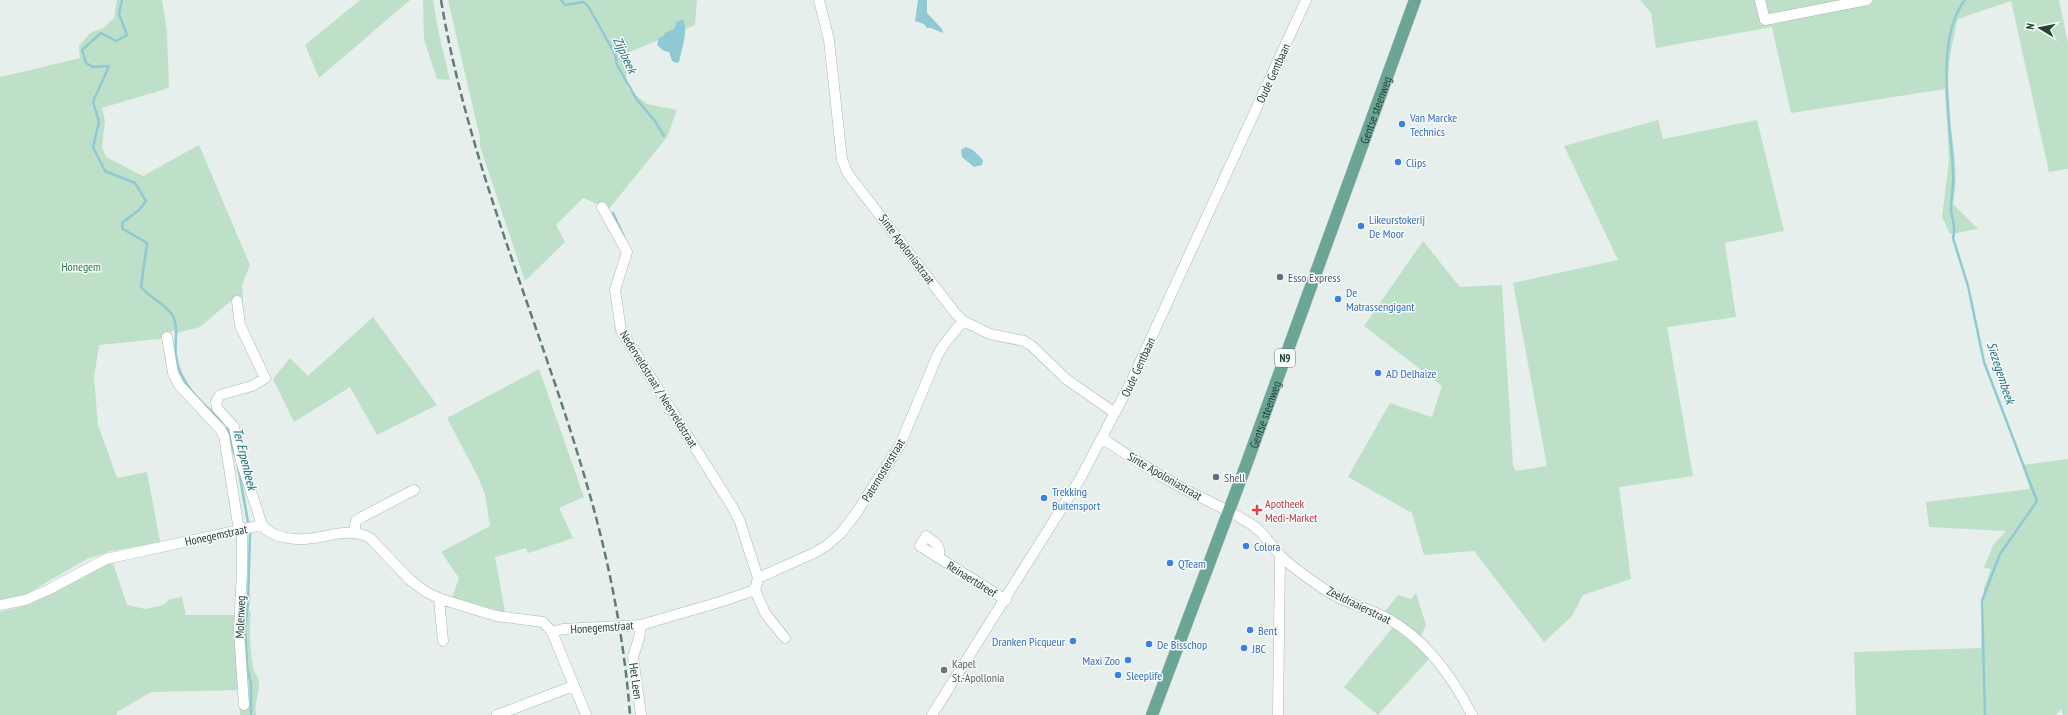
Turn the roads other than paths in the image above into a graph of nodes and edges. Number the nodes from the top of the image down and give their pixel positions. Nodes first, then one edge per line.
1 (820, 0) edge
2 (1306, 0) edge
3 (1760, 0) edge
4 (1867, 0) edge
5 (1413, 1) edge
6 (604, 210) dead end
7 (237, 301) dead end
8 (963, 321) junction
9 (167, 337) dead end
10 (1115, 414) junction
11 (1103, 439) junction
12 (414, 490) dead end
13 (1229, 511) junction
14 (262, 525) junction
15 (242, 529) junction
16 (354, 532) junction
17 (1280, 555) junction
18 (939, 558) dead end
19 (758, 578) junction
20 (755, 590) junction
21 (439, 598) junction
22 (1006, 600) junction
23 (0, 605) edge
24 (641, 624) junction
25 (552, 632) junction
26 (784, 638) dead end
27 (443, 641) dead end
28 (573, 686) junction
29 (244, 705) dead end
30 (497, 715) edge
31 (586, 715) edge
32 (641, 715) edge
33 (934, 715) edge
34 (1152, 715) edge
35 (1278, 715) edge
36 (1472, 715) edge

1 - 8 street, Sinte Apoloniastraat
2 - 10 street, Oude Gentbaan
3 - 4 street
5 - 13 main road, Gentse steenweg / N9
6 - 19 street, Nederveldstraat / Neerveldstraat
7 - 14 street
8 - 10 street, Sinte Apoloniastraat
8 - 19 street, Paternosterstraat
9 - 15 street, Molenweg
10 - 11 street, Oude Gentbaan
11 - 13 street, Sinte Apoloniastraat
11 - 22 street, Oude Gentbaan
12 - 16 street
13 - 17 street, Zeeldraaierstraat
13 - 34 main road, Gentse steenweg / N9
14 - 15 street, Honegemstraat
14 - 16 street, Honegemstraat
15 - 23 street, Honegemstraat
15 - 29 street, Molenweg
16 - 21 street, Honegemstraat
17 - 35 street
17 - 36 street, Zeeldraaierstraat
18 - 22 street, Reinaertdreef
19 - 20 street
20 - 24 street, Honegemstraat
20 - 26 street
21 - 25 street, Honegemstraat
21 - 27 street
22 - 33 street, Oude Gentbaan
24 - 25 street, Honegemstraat
24 - 32 street, Het Leen
25 - 28 street
28 - 30 street
28 - 31 street

